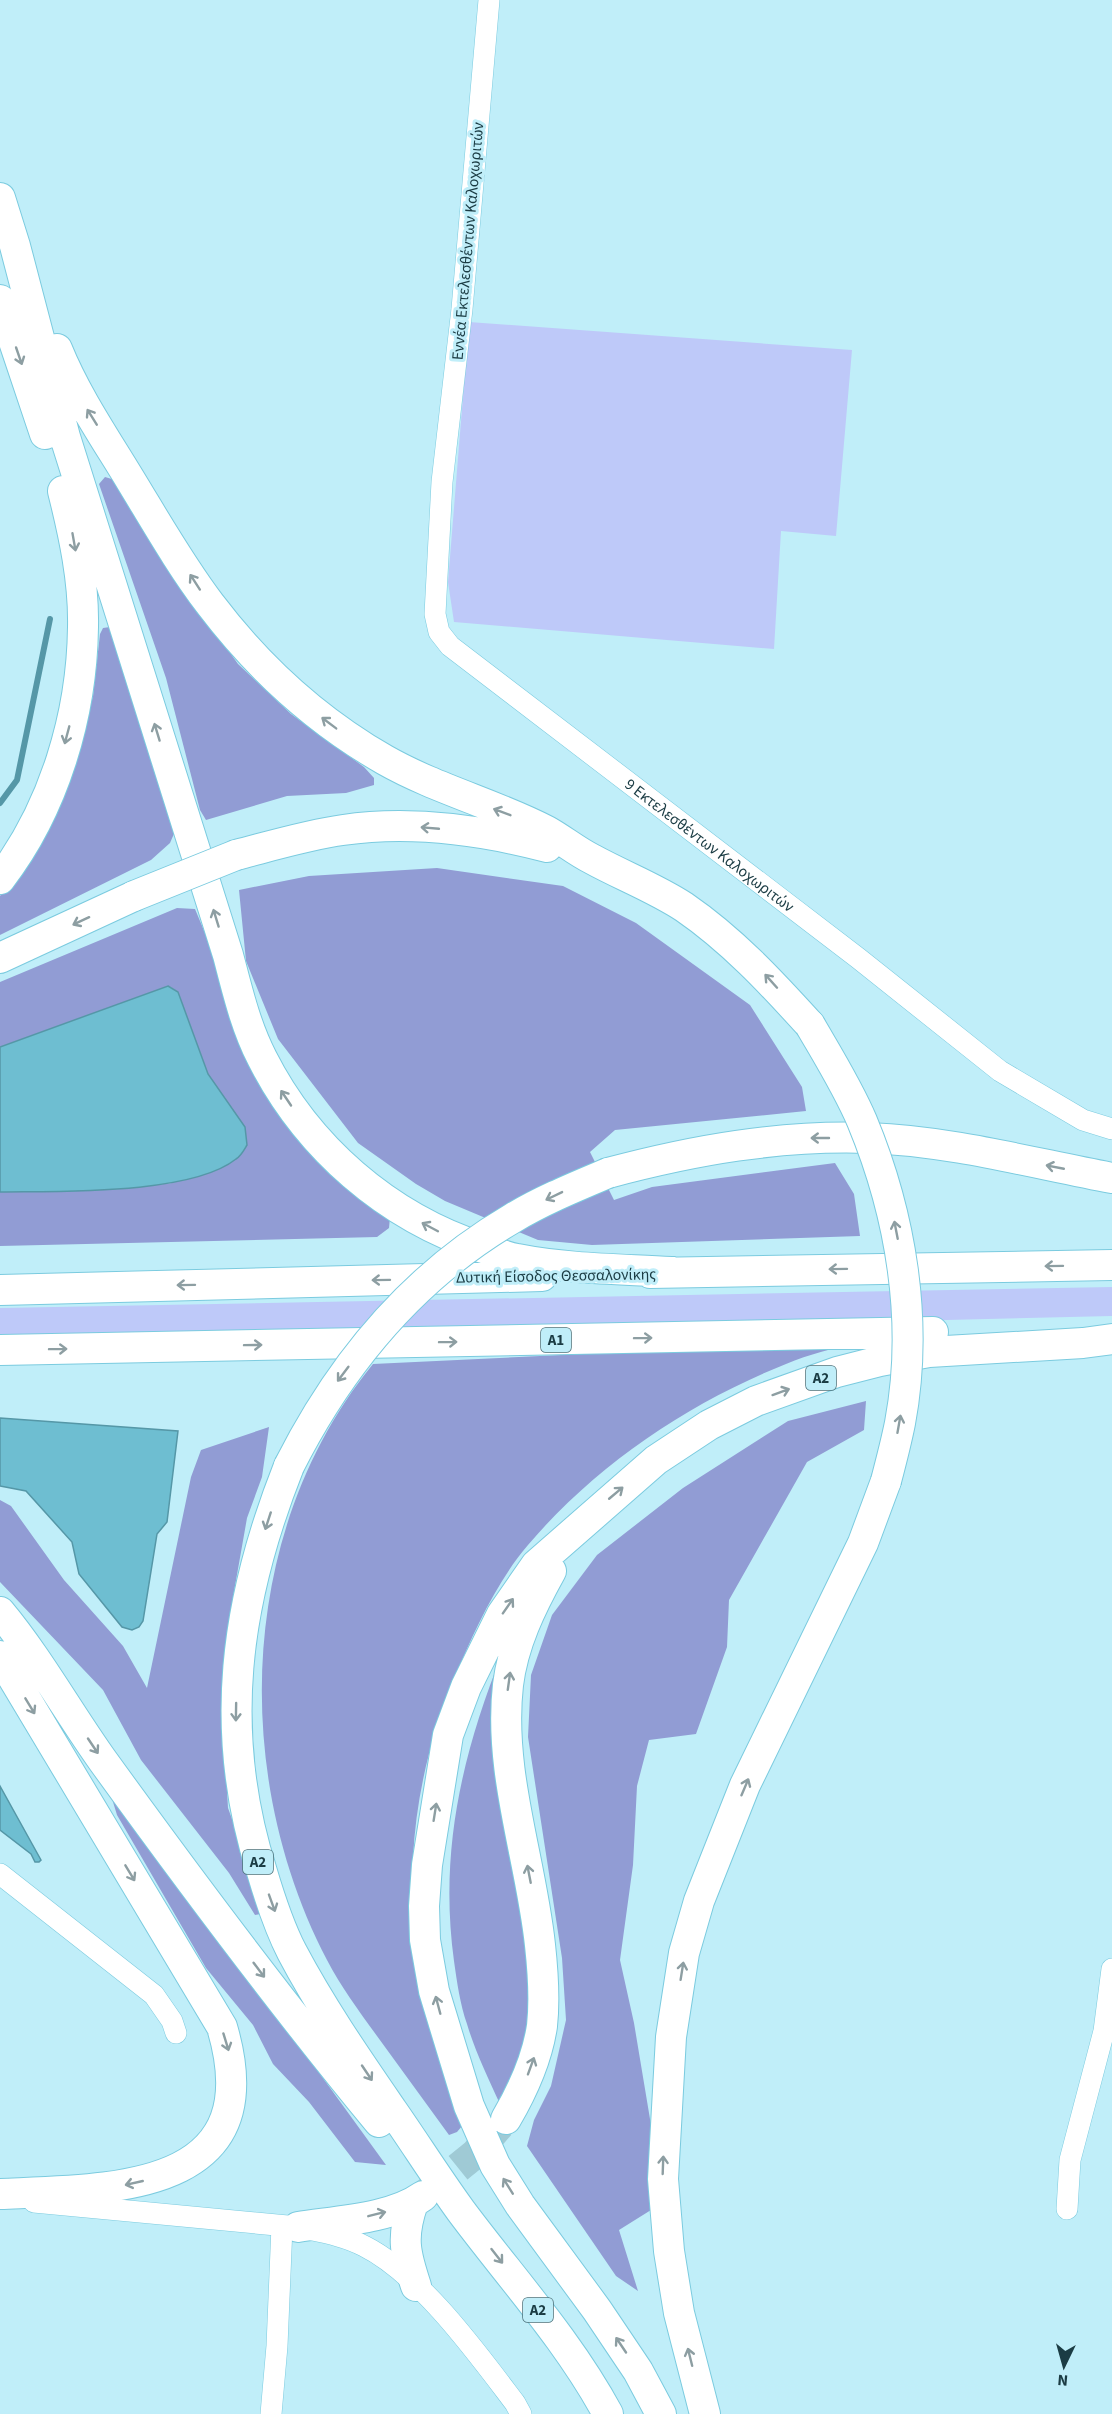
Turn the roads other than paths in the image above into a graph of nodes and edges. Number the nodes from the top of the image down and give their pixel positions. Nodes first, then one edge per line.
1 (489, 0) edge
2 (0, 198) edge
3 (15, 246) junction
4 (0, 300) edge
5 (442, 482) joint
6 (590, 858) junction
7 (0, 879) edge
8 (0, 958) edge
9 (1112, 1129) edge
10 (1112, 1178) edge
11 (1112, 1265) edge
12 (671, 1272) junction
13 (0, 1290) edge
14 (1112, 1329) edge
15 (1112, 1339) edge
16 (0, 1350) edge
17 (572, 1532) junction
18 (0, 1612) edge
19 (0, 1656) edge
20 (0, 1874) edge
21 (1112, 1969) edge
22 (176, 2033) dead end
23 (506, 2119) tunnel mouth
24 (0, 2194) edge
25 (1067, 2209) dead end
26 (461, 2210) junction
27 (290, 2227) junction
28 (416, 2286) junction
29 (271, 2414) edge
30 (521, 2414) edge
31 (608, 2414) edge
32 (661, 2414) edge
33 (705, 2414) edge

1 - 5 street, Εννέα Εκτελεσθέντων Καλοχωριτών
2 - 3 highway
6 -> 3 highway
12 -> 3 highway
4 -> 7 highway
5 - 9 street, 9 Εκτελεσθέντων Καλοχωριτών
6 -> 8 highway, bridge
33 -> 6 highway, bridge
10 -> 26 highway, Α2, bridge
11 -> 12 highway, Δυτική Είσοδος Θεσσαλονίκης
12 -> 13 highway, Δυτική Είσοδος Θεσσαλονίκης
16 -> 14 highway, Α1
17 -> 15 highway, Α2
23 -> 17 highway
32 -> 17 highway, Α2
18 -> 26 highway
19 -> 24 highway
20 - 22 street
21 - 25 street
24 - 27 street
26 -> 31 highway, Α2
27 - 28 street
27 -> 28 highway
27 - 29 street
28 - 30 street

